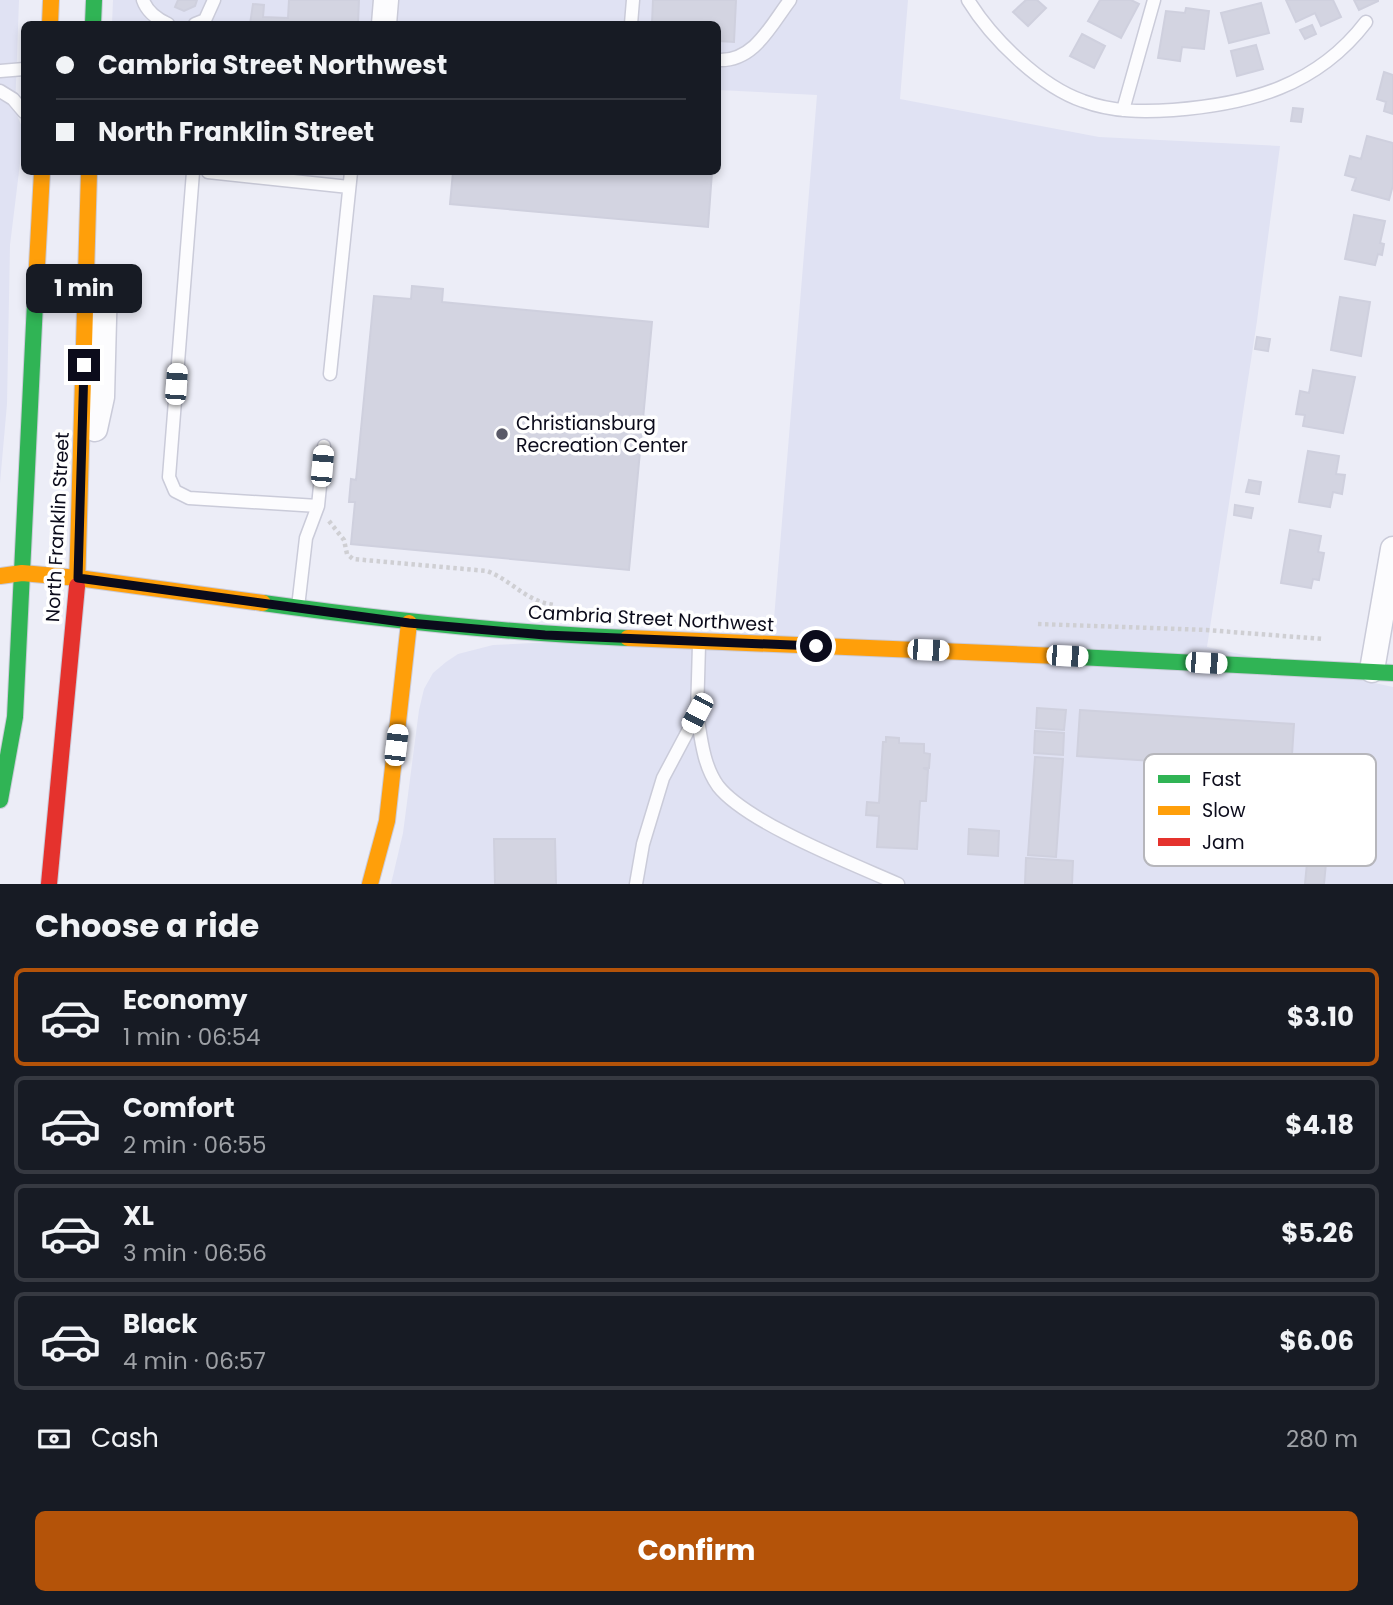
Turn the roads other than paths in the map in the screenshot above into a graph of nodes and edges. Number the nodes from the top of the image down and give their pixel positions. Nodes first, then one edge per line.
1 (51, 0) edge
2 (94, 0) edge
3 (143, 0) edge
4 (214, 0) edge
5 (386, 0) edge
6 (633, 0) edge
7 (790, 0) edge
8 (968, 0) edge
9 (1154, 0) edge
10 (50, 21) edge
11 (93, 21) edge
12 (161, 21) edge
13 (202, 21) edge
14 (384, 21) edge
15 (631, 21) edge
16 (1366, 22) dead end
17 (721, 60) edge
18 (21, 69) edge
19 (0, 71) edge
20 (0, 91) edge
21 (21, 108) edge
22 (1123, 110) junction
23 (42, 175) edge
24 (89, 175) edge
25 (108, 175) edge
26 (193, 175) edge
27 (236, 175) edge
28 (351, 175) edge
29 (349, 187) junction
30 (71, 230) dead end
31 (86, 292) junction
32 (330, 374) dead end
33 (324, 446) dead end
34 (81, 488) junction
35 (318, 506) junction
36 (1393, 550) edge
37 (22, 573) junction
38 (0, 576) edge
39 (78, 578) junction
40 (298, 608) junction
41 (409, 623) junction
42 (699, 641) junction
43 (1382, 671) edge
44 (0, 680) edge
45 (697, 713) junction
46 (15, 717) junction
47 (0, 800) edge
48 (49, 884) edge
49 (370, 884) edge
50 (636, 884) edge
51 (898, 884) edge

1 - 10 main road
2 - 11 main road
3 - 12 lane
4 - 13 lane
5 - 14 street
6 - 15 lane
7 - 17 lane
8 - 22 lane
9 - 22 lane
16 - 22 lane
18 - 19 lane
20 - 21 lane
23 - 37 main road, North Franklin Street
24 - 31 main road, North Franklin Street
25 - 34 street
26 - 35 lane
27 - 29 lane
28 - 29 lane
29 - 32 lane
30 - 31 main road
31 - 34 main road, North Franklin Street
33 - 35 lane
34 - 39 main road, North Franklin Street
35 - 40 lane
36 - 43 street
37 - 38 main road, Cambria Street Northwest
37 - 39 main road, Cambria Street Northwest
37 - 46 main road, North Franklin Street
39 - 40 main road, Cambria Street Northwest
39 - 48 main road, North Franklin Street
40 - 41 main road, Cambria Street Northwest
41 - 42 main road, Cambria Street Northwest
41 - 49 main road
42 - 43 main road, Cambria Street Northwest
42 - 45 lane
44 - 46 main road
45 - 50 lane
45 - 51 lane
46 - 47 main road, North Franklin Street

